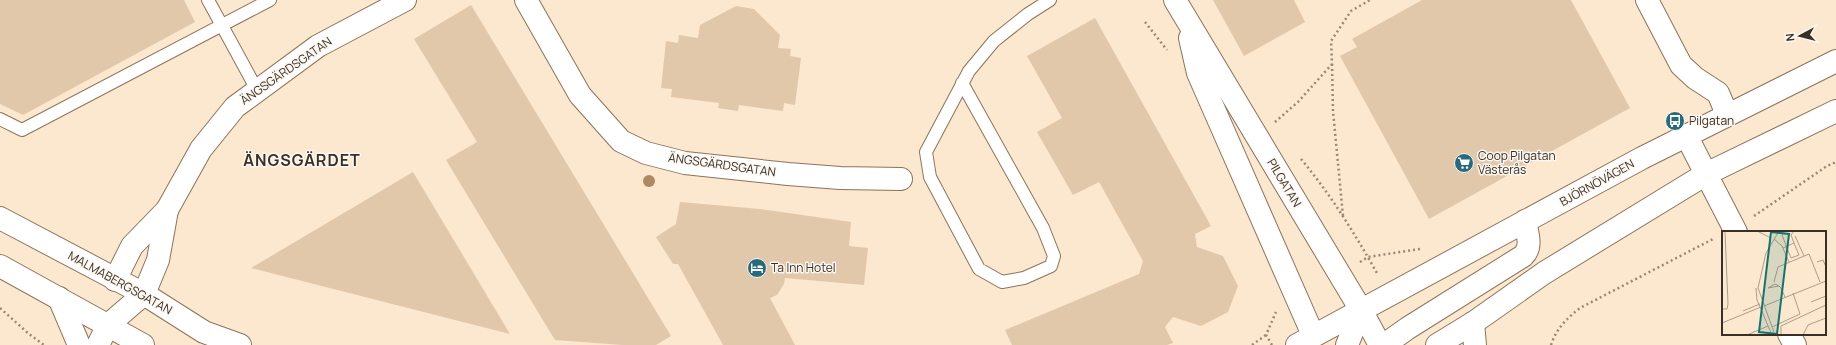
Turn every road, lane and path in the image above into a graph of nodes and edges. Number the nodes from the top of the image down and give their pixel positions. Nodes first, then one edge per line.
1 (208, 0) edge
2 (270, 0) edge
3 (405, 0) edge
4 (526, 0) edge
5 (1050, 0) edge
6 (1175, 0) edge
7 (1370, 0) edge
8 (1647, 0) edge
9 (1187, 22) junction
10 (222, 25) junction
11 (1836, 62) edge
12 (1332, 64) junction
13 (962, 83) junction
14 (257, 90) junction
15 (1836, 111) edge
16 (1728, 114) junction
17 (0, 119) edge
18 (1271, 125) dead end
19 (1686, 135) junction
20 (1300, 158) dead end
21 (1836, 162) edge
22 (1706, 174) junction
23 (901, 179) dead end
24 (167, 210) junction
25 (1343, 216) junction
26 (0, 218) edge
27 (1525, 221) junction
28 (1729, 231) edge
29 (1730, 231) edge
30 (1722, 236) edge
31 (0, 266) edge
32 (115, 280) junction
33 (144, 294) junction
34 (1389, 295) junction
35 (59, 298) junction
36 (0, 308) edge
37 (1361, 310) junction
38 (1473, 323) junction
39 (108, 325) junction
40 (1266, 335) dead end
41 (1790, 335) edge
42 (1313, 343) edge
43 (44, 345) edge
44 (79, 345) edge
45 (98, 345) edge
46 (143, 345) edge
47 (240, 345) edge
48 (1252, 345) edge
49 (1347, 345) edge
50 (1380, 345) edge
51 (1384, 345) edge
52 (1437, 345) edge
53 (1475, 345) edge
54 (1551, 345) edge
55 (1795, 345) edge

1 - 10 lane
2 - 10 lane
3 - 14 main road, ÄNGSGÄRDSGATAN
4 - 23 main road, ÄNGSGÄRDSGATAN
5 - 13 lane
6 - 9 main road, PILGATAN
7 - 12 path
8 - 16 main road
9 - 37 main road, PILGATAN
9 - 42 main road, PILGATAN
10 - 14 lane
10 - 17 lane
11 - 16 main road, BJÖRNÖVÄGEN
12 - 18 path
12 - 25 path
13 - 13 lane
14 - 24 main road, ÄNGSGÄRDSGATAN
15 - 22 main road
16 - 19 main road, BJÖRNÖVÄGEN
19 - 22 main road
19 - 27 main road, BJÖRNÖVÄGEN
20 - 25 path
21 - 29 path
22 - 28 main road
22 - 38 main road
24 - 32 main road, ÄNGSGÄRDSGATAN
24 - 33 main road, ÄNGSGÄRDSGATAN
25 - 34 path
26 - 32 main road, MALMABERGSGATAN
27 - 34 main road, BJÖRNÖVÄGEN
27 - 51 main road
30 - 54 path
31 - 35 main road
32 - 33 main road, MALMABERGSGATAN
32 - 39 main road, ÄNGSGÄRDSGATAN
33 - 39 main road
33 - 47 main road, MALMABERGSGATAN
34 - 37 main road, BJÖRNÖVÄGEN
35 - 39 main road
35 - 44 main road
36 - 43 path
37 - 42 main road
37 - 49 main road
37 - 50 main road, PILGATAN
38 - 52 main road
38 - 53 main road
39 - 45 main road
39 - 46 main road
40 - 48 path
41 - 55 main road

